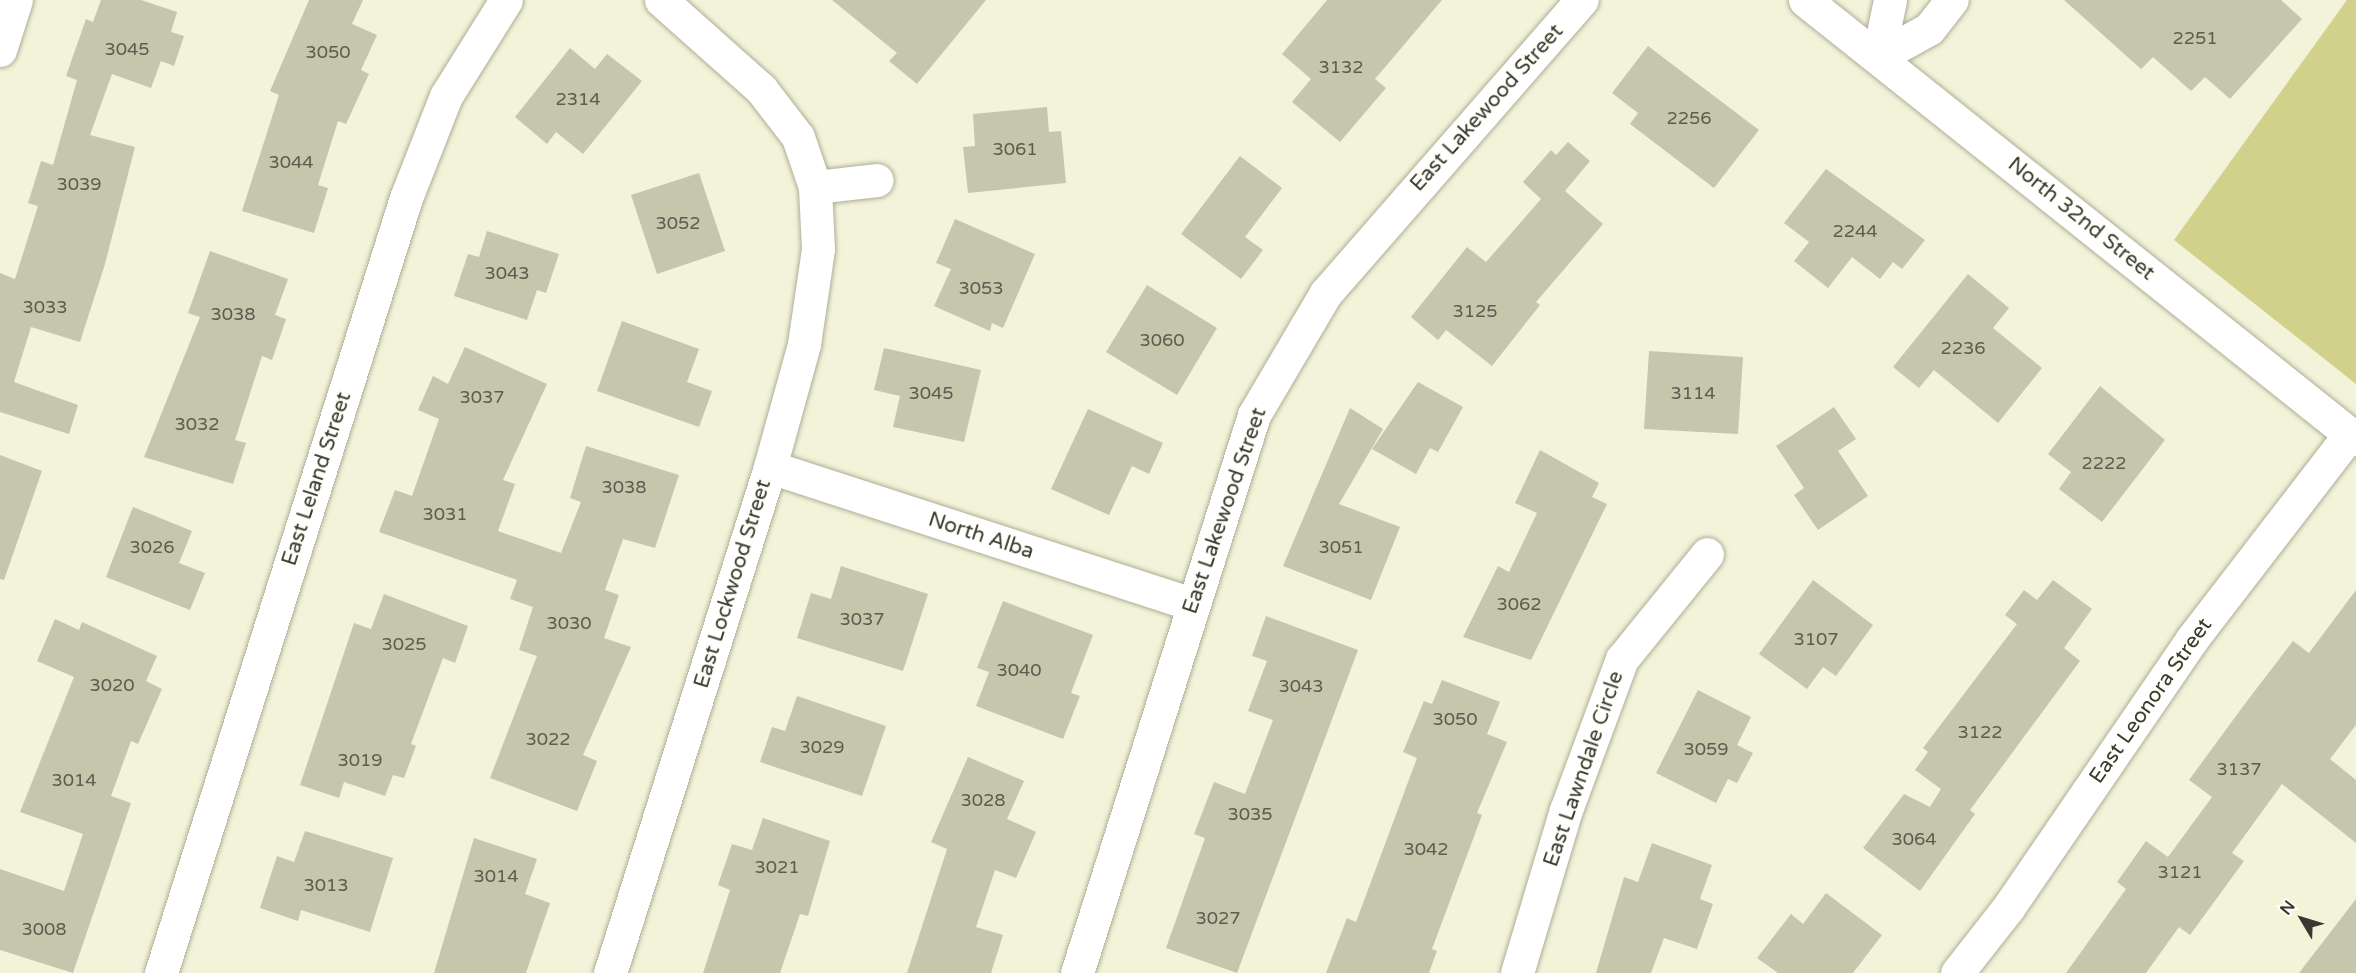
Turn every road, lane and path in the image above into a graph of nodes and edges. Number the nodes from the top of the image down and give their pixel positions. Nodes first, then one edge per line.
1 (16, 0) edge
2 (506, 0) edge
3 (661, 0) edge
4 (1582, 0) edge
5 (1805, 0) edge
6 (1890, 0) edge
7 (1952, 0) edge
8 (0, 50) edge
9 (1878, 57) junction
10 (877, 180) dead end
11 (815, 187) junction
12 (2353, 436) edge
13 (770, 467) junction
14 (1707, 554) dead end
15 (1192, 604) junction
16 (161, 973) edge
17 (610, 973) edge
18 (1077, 973) edge
19 (1518, 973) edge
20 (1957, 973) edge

1 - 8 street
2 - 16 street, East Leland Street
3 - 11 street, East Lockwood Street
4 - 15 street, East Lakewood Street
5 - 9 street, North 32nd Street
6 - 9 street
7 - 9 street
9 - 12 street, North 32nd Street
10 - 11 street
11 - 13 street, East Lockwood Street
12 - 20 street, East Leonora Street
13 - 15 street, North Alba
13 - 17 street, East Lockwood Street
14 - 19 street, East Lawndale Circle
15 - 18 street, East Lakewood Street

